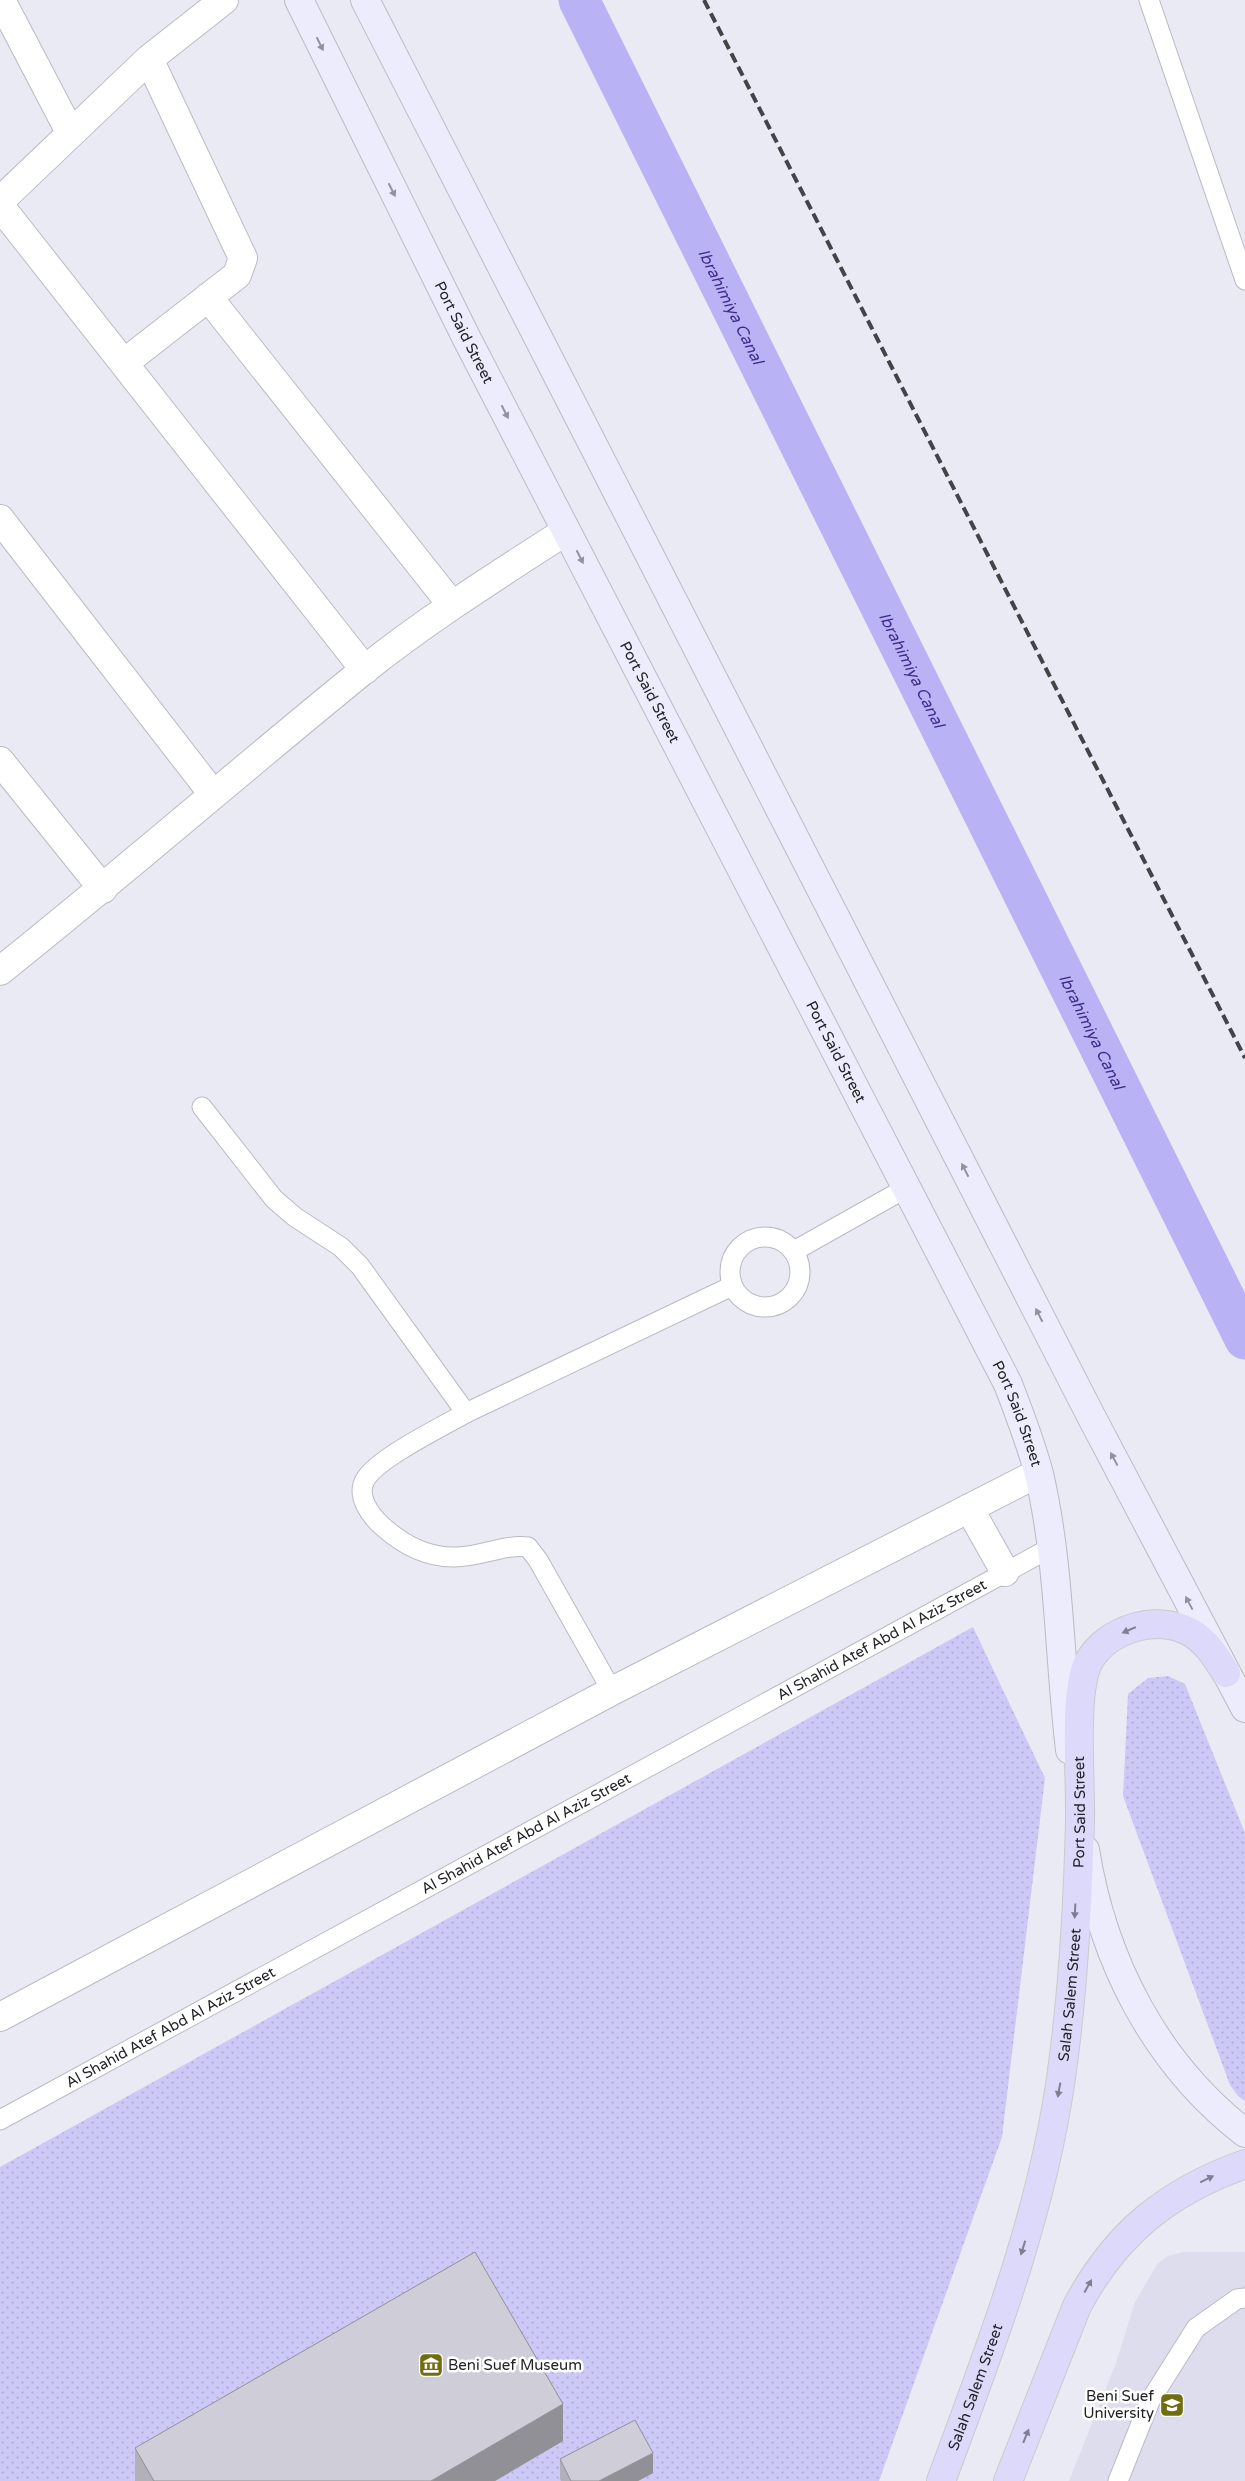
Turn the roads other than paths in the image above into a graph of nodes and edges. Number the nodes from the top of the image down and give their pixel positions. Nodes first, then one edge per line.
1 (2, 0) edge
2 (224, 0) edge
3 (299, 0) edge
4 (365, 0) edge
5 (1149, 0) edge
6 (149, 59) junction
7 (70, 132) junction
8 (0, 201) edge
9 (0, 206) edge
10 (1245, 280) edge
11 (208, 297) junction
12 (124, 363) junction
13 (0, 519) edge
14 (566, 531) junction
15 (452, 605) junction
16 (365, 670) junction
17 (0, 761) edge
18 (213, 794) junction
19 (103, 889) junction
20 (0, 971) edge
21 (202, 1107) dead end
22 (908, 1188) junction
23 (794, 1251) junction
24 (732, 1286) junction
25 (466, 1413) junction
26 (1038, 1473) junction
27 (969, 1508) junction
28 (1052, 1547) junction
29 (1005, 1572) junction
30 (1226, 1673) junction
31 (612, 1691) junction
32 (1245, 1708) edge
33 (1080, 1820) junction
34 (0, 2017) edge
35 (0, 2120) edge
36 (1245, 2133) edge
37 (1245, 2164) edge
38 (1245, 2298) edge
39 (941, 2481) edge
40 (1008, 2481) edge
41 (1118, 2481) edge

1 - 7 street
2 - 6 street
3 -> 14 main road, Port Said Street
30 -> 4 main road
5 - 10 lane
6 - 7 street
6 - 11 street
7 - 8 street
9 - 12 street
11 - 12 street
11 - 15 street
12 - 16 street
13 - 18 street
14 - 15 street
14 -> 22 main road, Port Said Street
15 - 16 street
16 - 18 street
17 - 19 street
18 - 19 street
19 - 20 street
21 - 25 lane
22 - 23 lane
22 - 26 main road, Port Said Street
23 - 24 lane
23 - 24 lane
24 - 25 lane
25 - 31 lane
26 - 27 street
26 - 28 main road, Port Said Street
27 - 29 street
27 - 31 street
28 - 29 lane, Al Shahid Atef Abd Al Aziz Street
28 - 33 main road, Port Said Street
29 - 35 lane, Al Shahid Atef Abd Al Aziz Street
30 - 32 main road
30 -> 33 main road, Salah Salem Street
31 - 34 street
33 - 36 main road, Port Said Street
33 -> 39 main road, Salah Salem Street
40 -> 37 main road
38 - 41 lane

